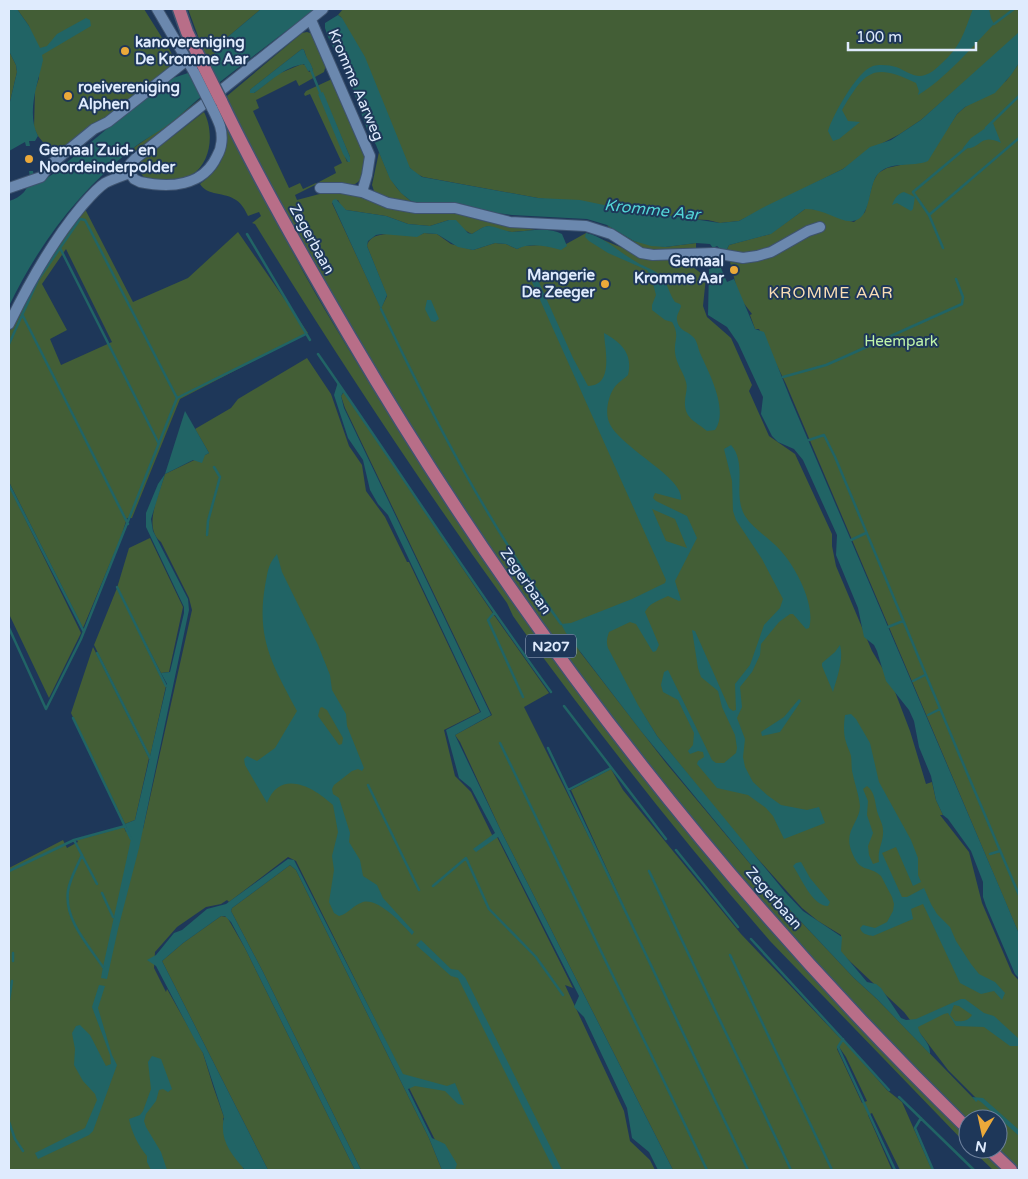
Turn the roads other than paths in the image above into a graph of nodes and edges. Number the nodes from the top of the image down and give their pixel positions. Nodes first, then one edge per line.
1 (157, 9) edge
2 (171, 9) edge
3 (179, 9) edge
4 (323, 9) edge
5 (311, 20) junction
6 (187, 32) junction
7 (182, 64) dead end
8 (199, 69) junction
9 (217, 105) junction
10 (130, 173) junction
11 (9, 188) edge
12 (320, 188) dead end
13 (362, 192) junction
14 (820, 227) dead end
15 (9, 324) edge
16 (958, 1119) edge
17 (999, 1159) edge
18 (1011, 1170) edge

1 - 8 street, Zegerbaan
2 - 6 main road, Zegerbaan / N207
3 - 6 main road, Zegerbaan / N207
4 - 5 street
5 - 10 street
5 - 13 street, Kromme Aarweg
6 - 8 main road, Zegerbaan / N207
7 - 11 street
8 - 9 main road, Zegerbaan / N207, bridge
9 - 10 street, Zegerbaan
9 - 16 main road, Zegerbaan / N207
10 - 15 street
12 - 13 street
13 - 14 street
17 - 18 main road

